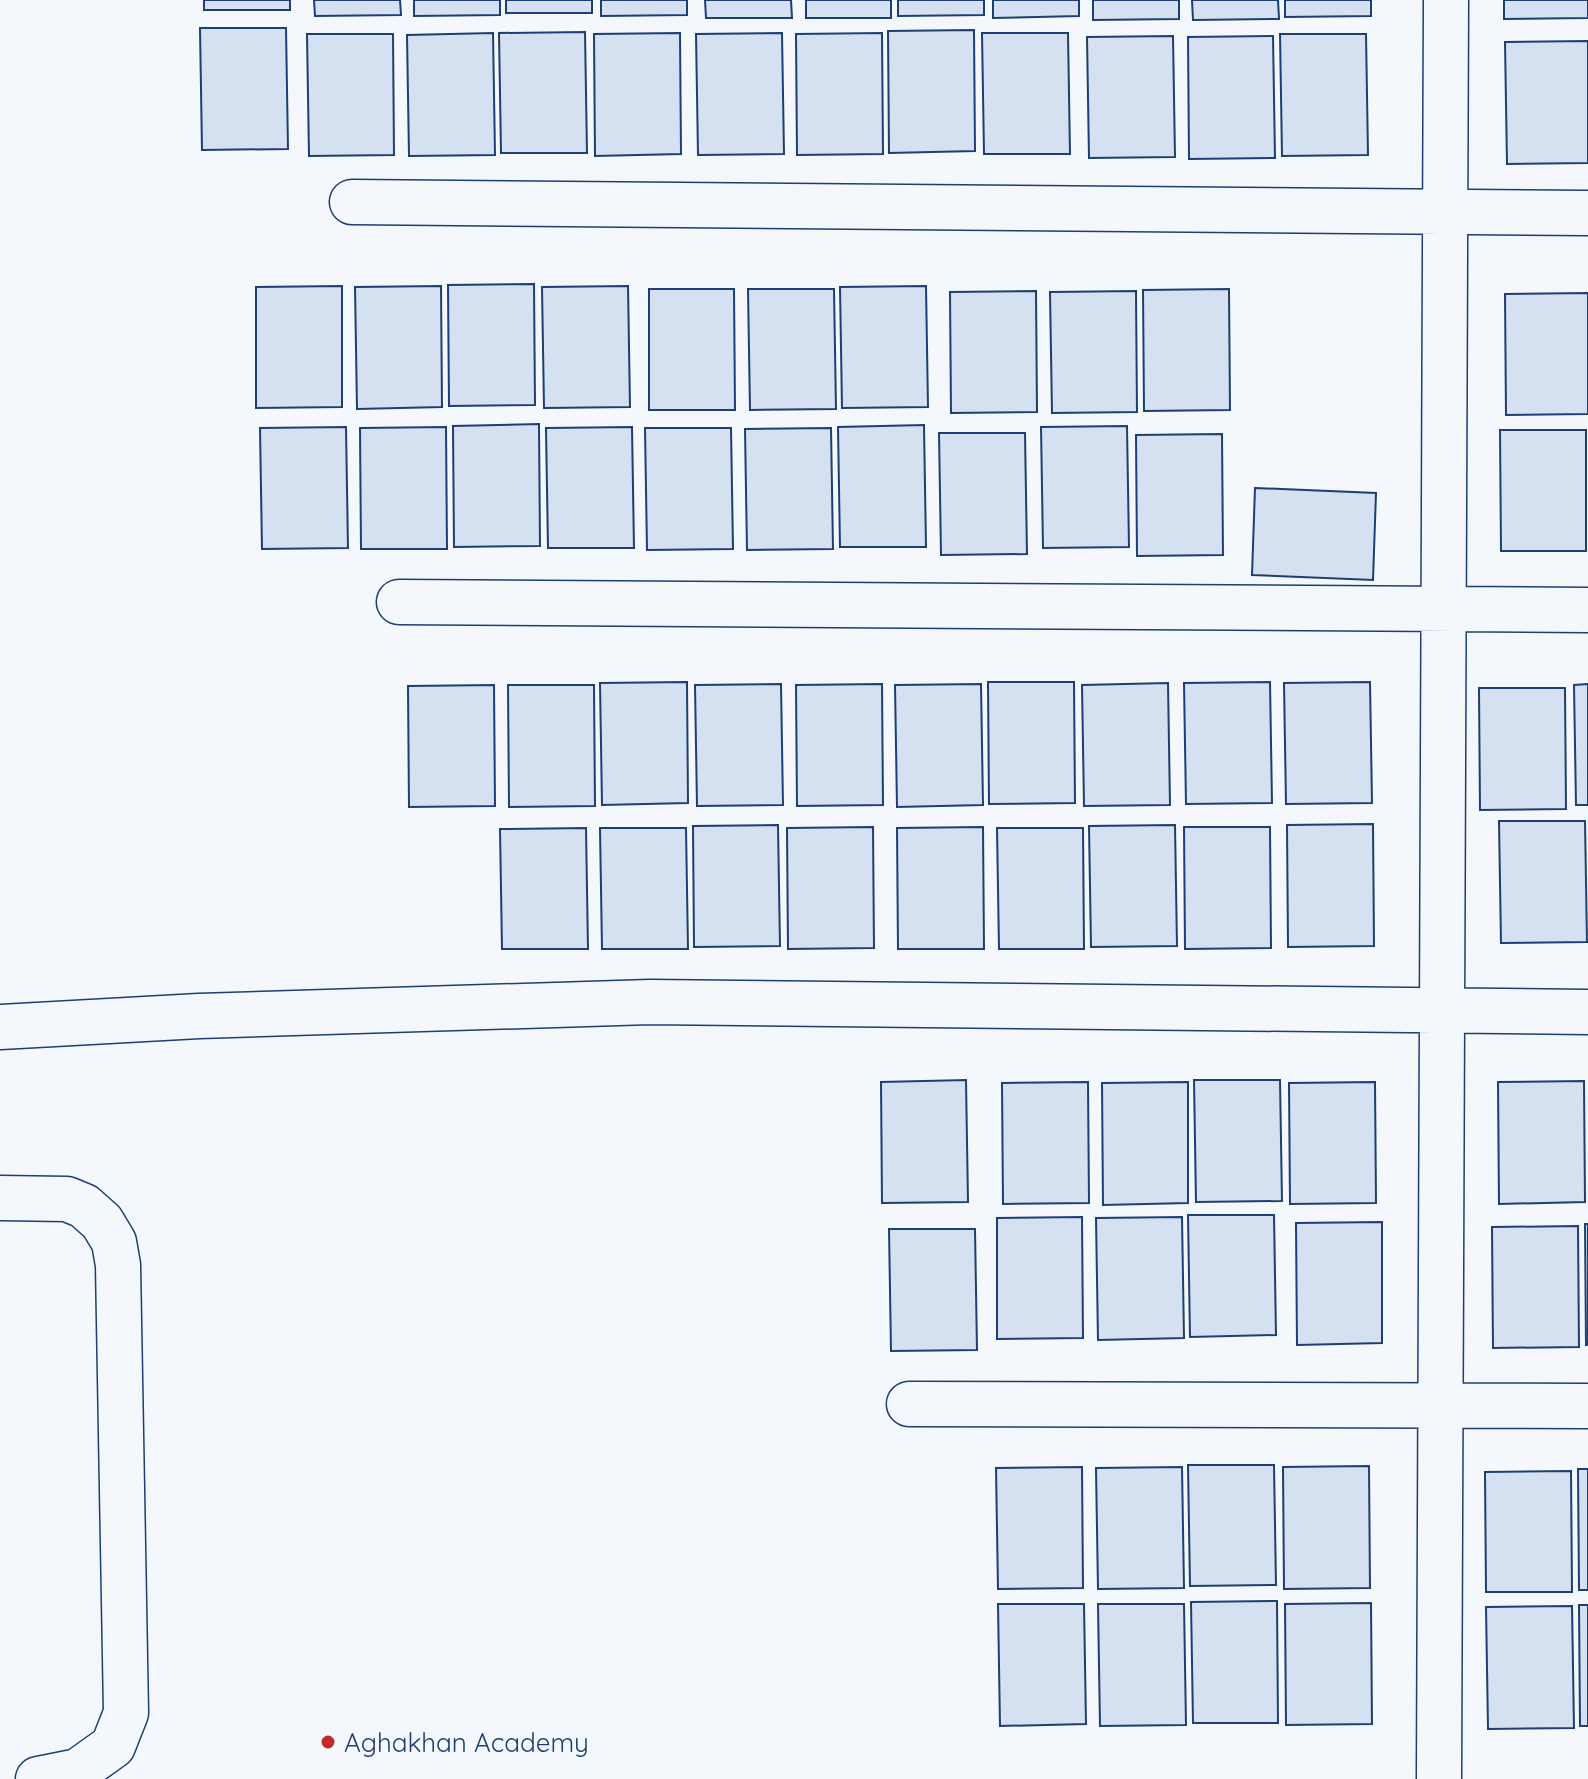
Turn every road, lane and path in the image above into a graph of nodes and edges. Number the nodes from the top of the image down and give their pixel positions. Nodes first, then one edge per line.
1 (1446, 0) edge
2 (352, 202) dead end
3 (1444, 212) junction
4 (1588, 213) edge
5 (399, 602) dead end
6 (1444, 610) junction
7 (1588, 610) edge
8 (1441, 1012) junction
9 (1588, 1012) edge
10 (0, 1027) edge
11 (0, 1198) edge
12 (909, 1404) dead end
13 (1440, 1406) junction
14 (1588, 1406) edge
15 (38, 1779) edge
16 (1439, 1779) edge

1 - 3 street
2 - 3 street
3 - 4 street
3 - 6 street
5 - 6 street
6 - 7 street
6 - 8 street
8 - 9 street
8 - 10 street
8 - 13 street
11 - 15 street
12 - 13 street
13 - 14 street
13 - 16 street

